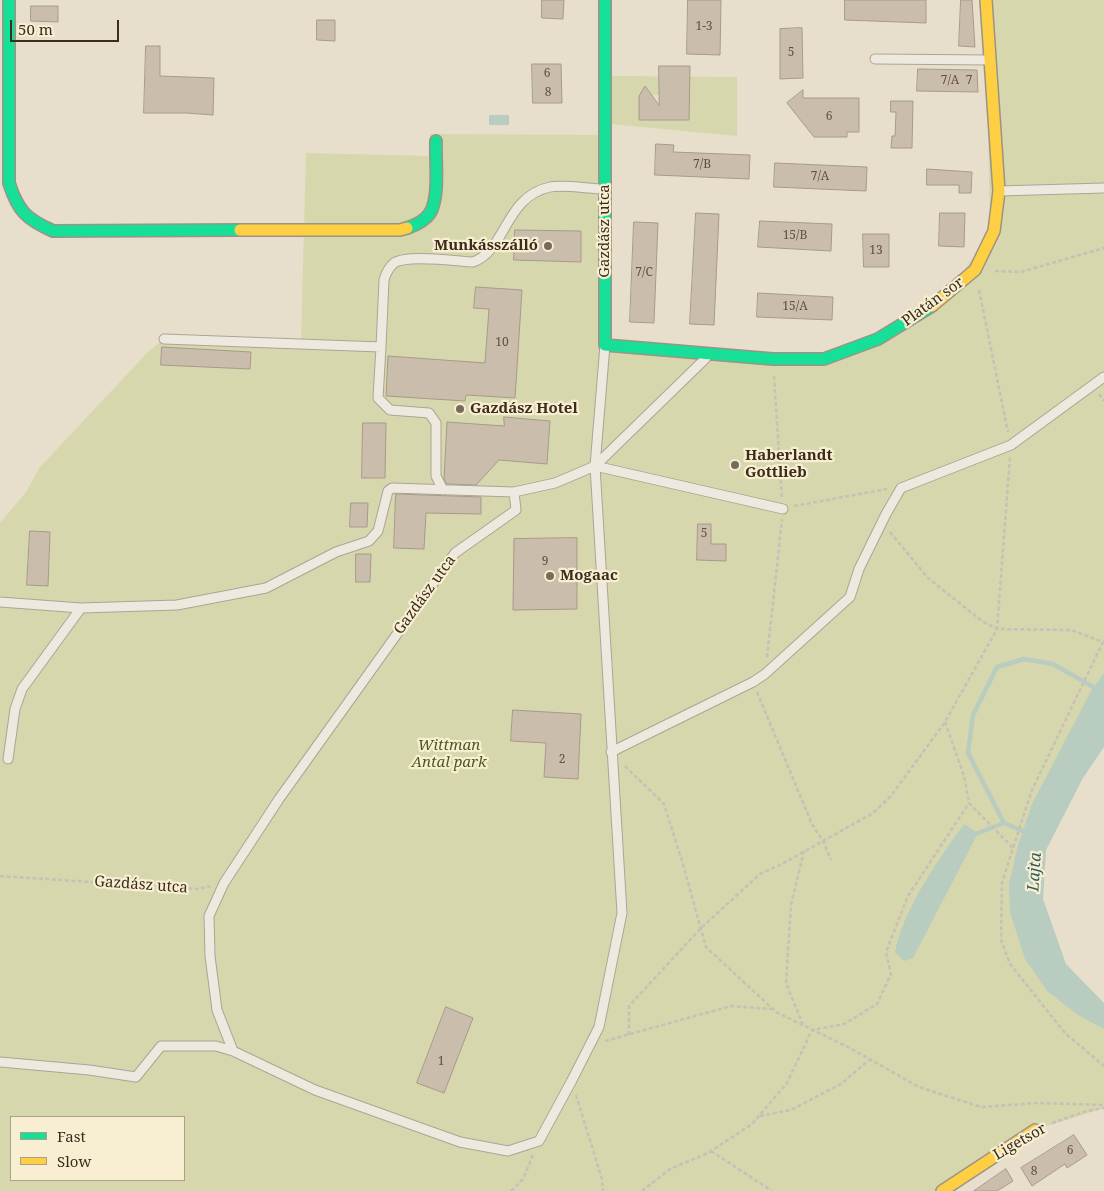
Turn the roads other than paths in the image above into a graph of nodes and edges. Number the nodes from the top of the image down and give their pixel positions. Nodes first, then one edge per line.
1 (9, 0) edge
2 (605, 0) edge
3 (986, 0) edge
4 (876, 59) dead end
5 (990, 60) junction
6 (436, 141) dead end
7 (1104, 188) edge
8 (604, 189) junction
9 (999, 191) junction
10 (164, 339) dead end
11 (605, 345) junction
12 (381, 348) junction
13 (710, 354) junction
14 (1104, 377) edge
15 (595, 466) junction
16 (443, 490) junction
17 (514, 492) junction
18 (782, 509) road end
19 (0, 602) edge
20 (81, 608) junction
21 (612, 752) junction
22 (8, 759) dead end
23 (233, 1051) junction
24 (0, 1062) edge
25 (1034, 1130) road end
26 (942, 1191) edge

1 - 6 street
2 - 8 street, Gazdász utca
3 - 5 street, Platán sor
4 - 5 lane
5 - 9 street, Platán sor
7 - 9 lane
8 - 11 street, Gazdász utca
8 - 12 lane
9 - 13 street, Platán sor
10 - 12 lane
11 - 13 street, Platán sor
11 - 15 lane, Gazdász utca
12 - 16 lane
13 - 15 lane
14 - 21 lane
15 - 17 lane
15 - 18 lane
15 - 21 lane
16 - 17 lane
16 - 20 lane
17 - 23 lane, Gazdász utca
19 - 20 lane
20 - 22 lane
21 - 23 lane
23 - 24 lane
25 - 26 street, Ligetsor

